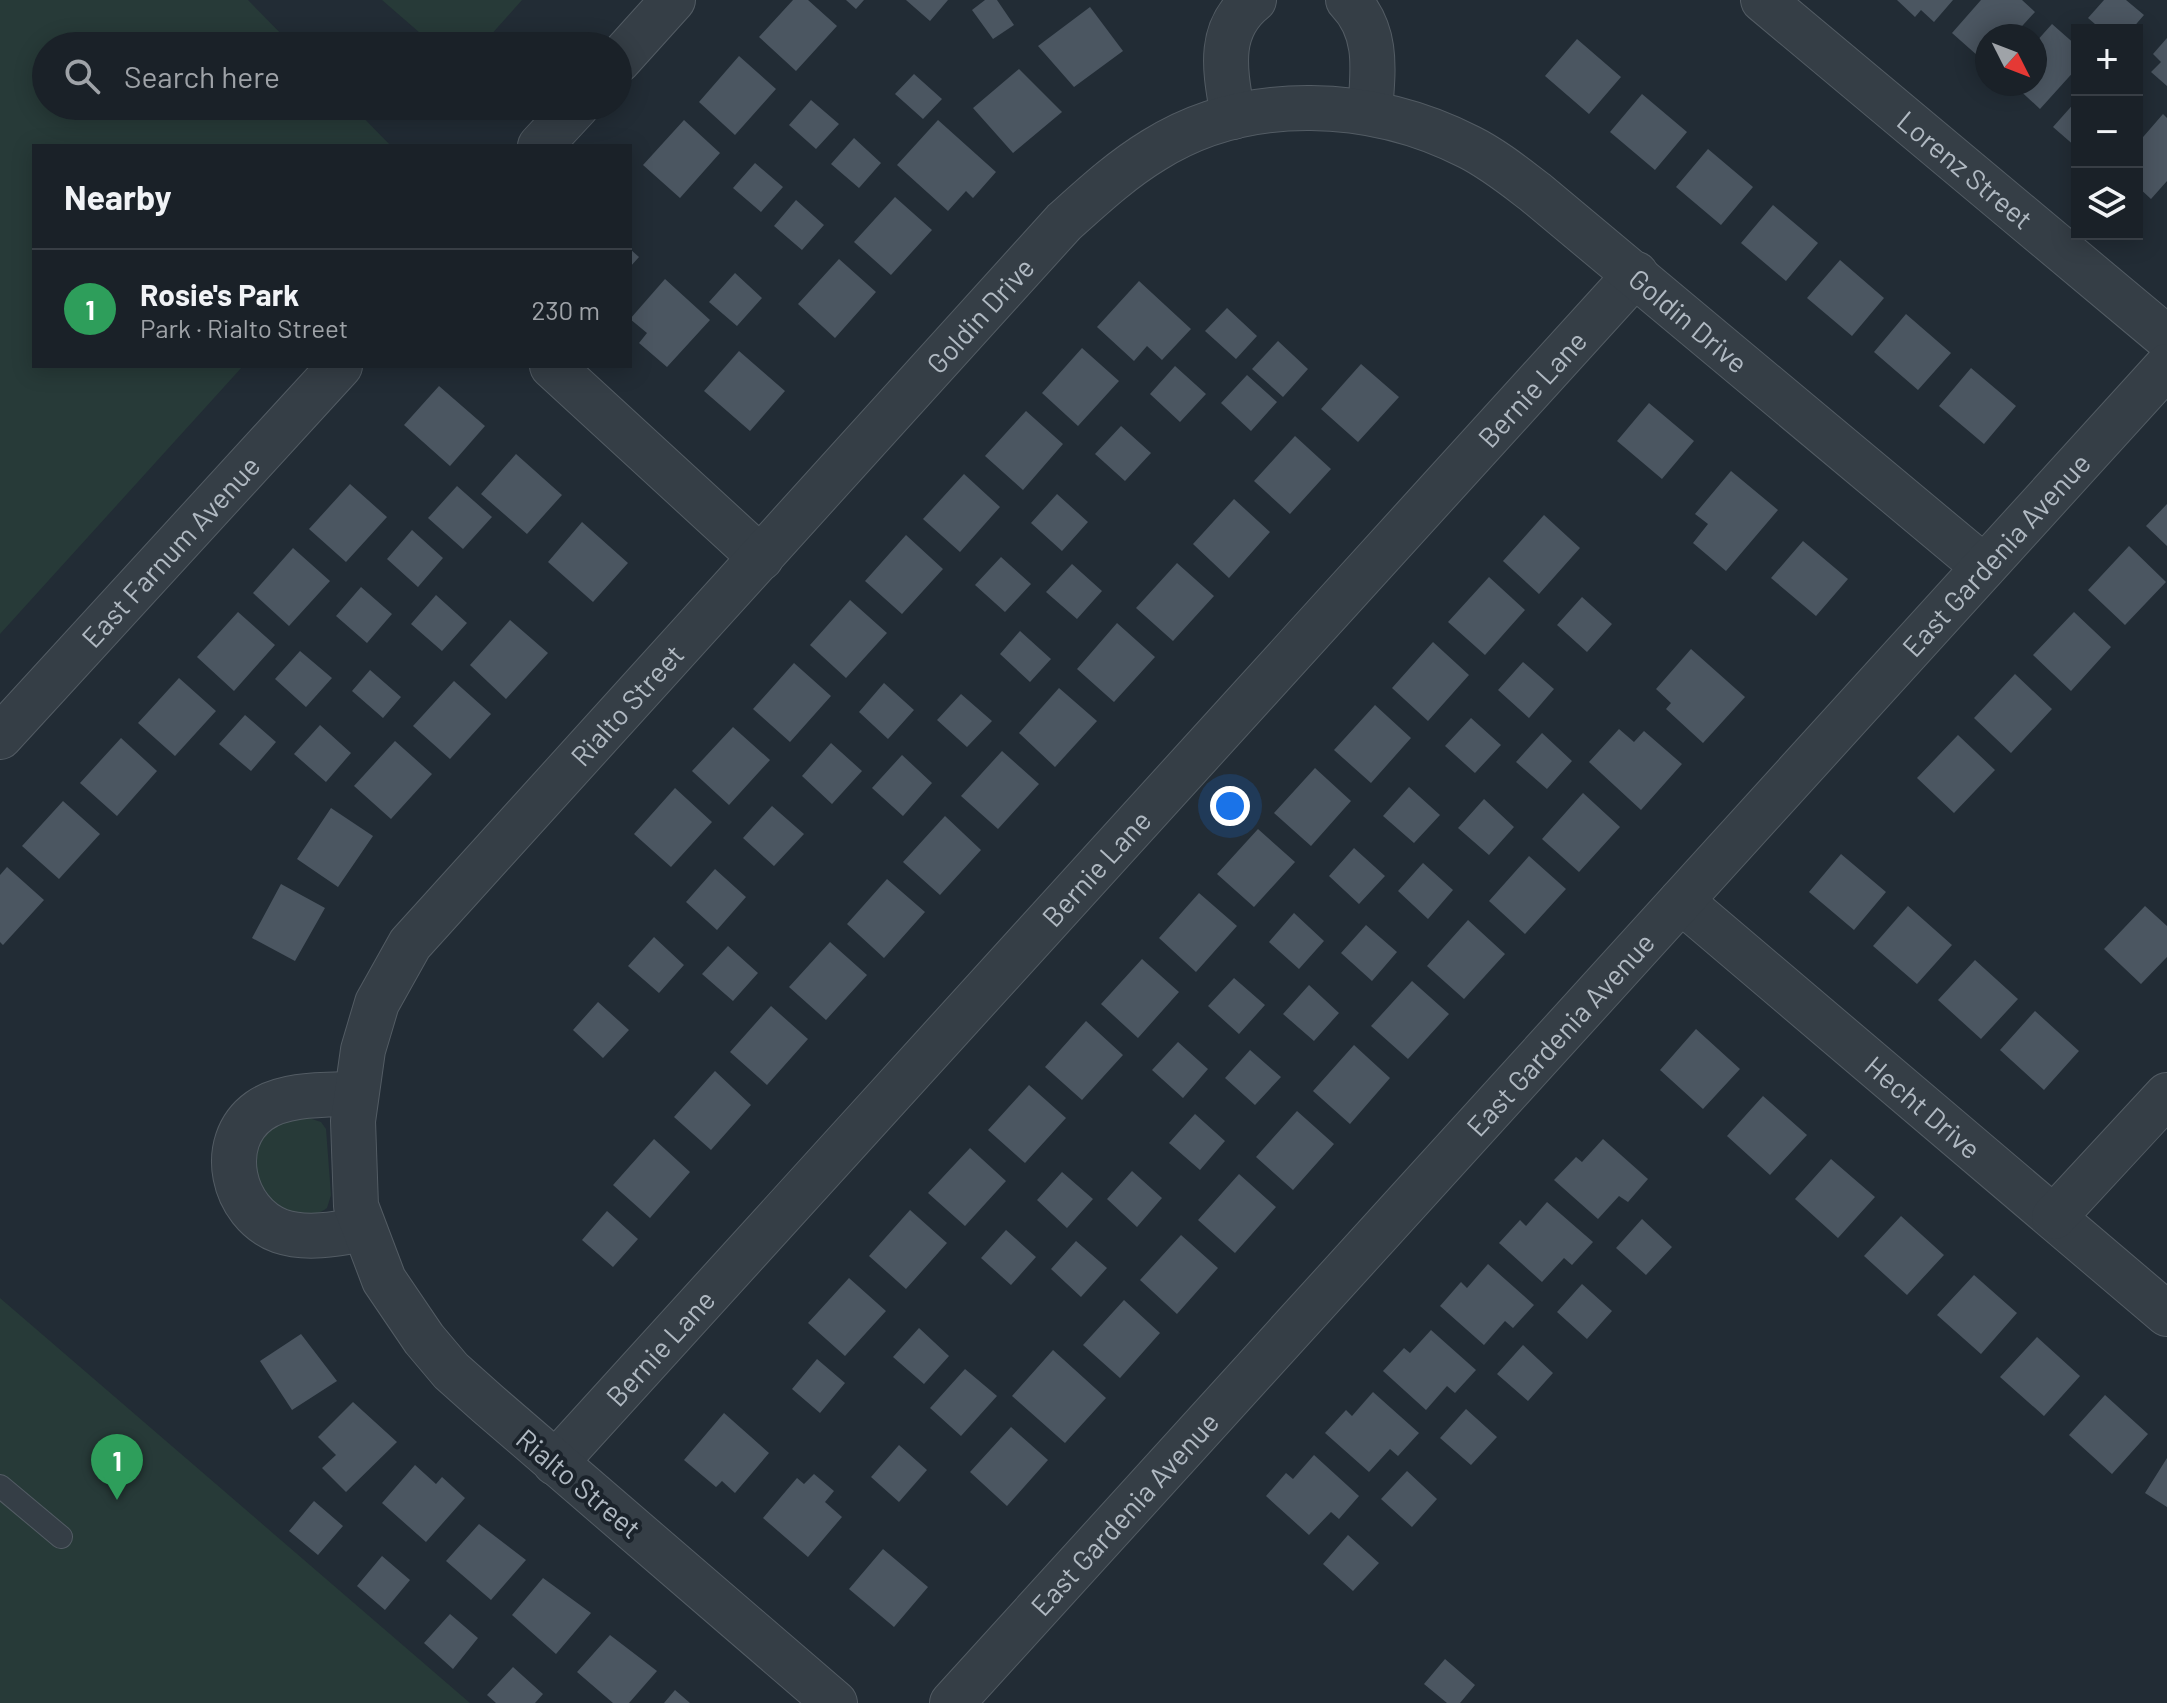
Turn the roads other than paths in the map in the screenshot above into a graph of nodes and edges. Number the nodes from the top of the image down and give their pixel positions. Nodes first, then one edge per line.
1 (673, 0) edge
2 (1254, 0) edge
3 (1348, 0) edge
4 (1763, 0) edge
5 (632, 45) edge
6 (1370, 112) junction
7 (1233, 117) junction
8 (564, 120) edge
9 (542, 144) edge
10 (1636, 274) junction
11 (2167, 338) edge
12 (2167, 366) edge
13 (338, 368) edge
14 (554, 368) edge
15 (761, 558) junction
16 (1984, 567) junction
17 (0, 737) edge
18 (1681, 901) junction
19 (354, 1094) junction
20 (2167, 1095) edge
21 (2054, 1217) junction
22 (364, 1229) junction
23 (2167, 1314) edge
24 (555, 1463) junction
25 (0, 1486) edge
26 (61, 1537) dead end
27 (835, 1703) edge
28 (952, 1703) edge

1 - 5 street
2 - 7 street
3 - 6 street
4 - 11 street, Lorenz Street
6 - 7 street, Goldin Drive
6 - 10 street, Goldin Drive
7 - 15 street, Goldin Drive
8 - 9 street
10 - 16 street, Goldin Drive
10 - 24 street, Bernie Lane
12 - 16 street, East Gardenia Avenue
13 - 17 street, East Farnum Avenue
14 - 15 street
15 - 19 street, Rialto Street
16 - 18 street, East Gardenia Avenue
18 - 21 street, Hecht Drive
18 - 28 street, East Gardenia Avenue
19 - 22 street, Rialto Street
19 - 22 street
20 - 21 street
21 - 23 street, Hecht Drive
22 - 24 street, Rialto Street
24 - 27 street, Rialto Street
25 - 26 lane

